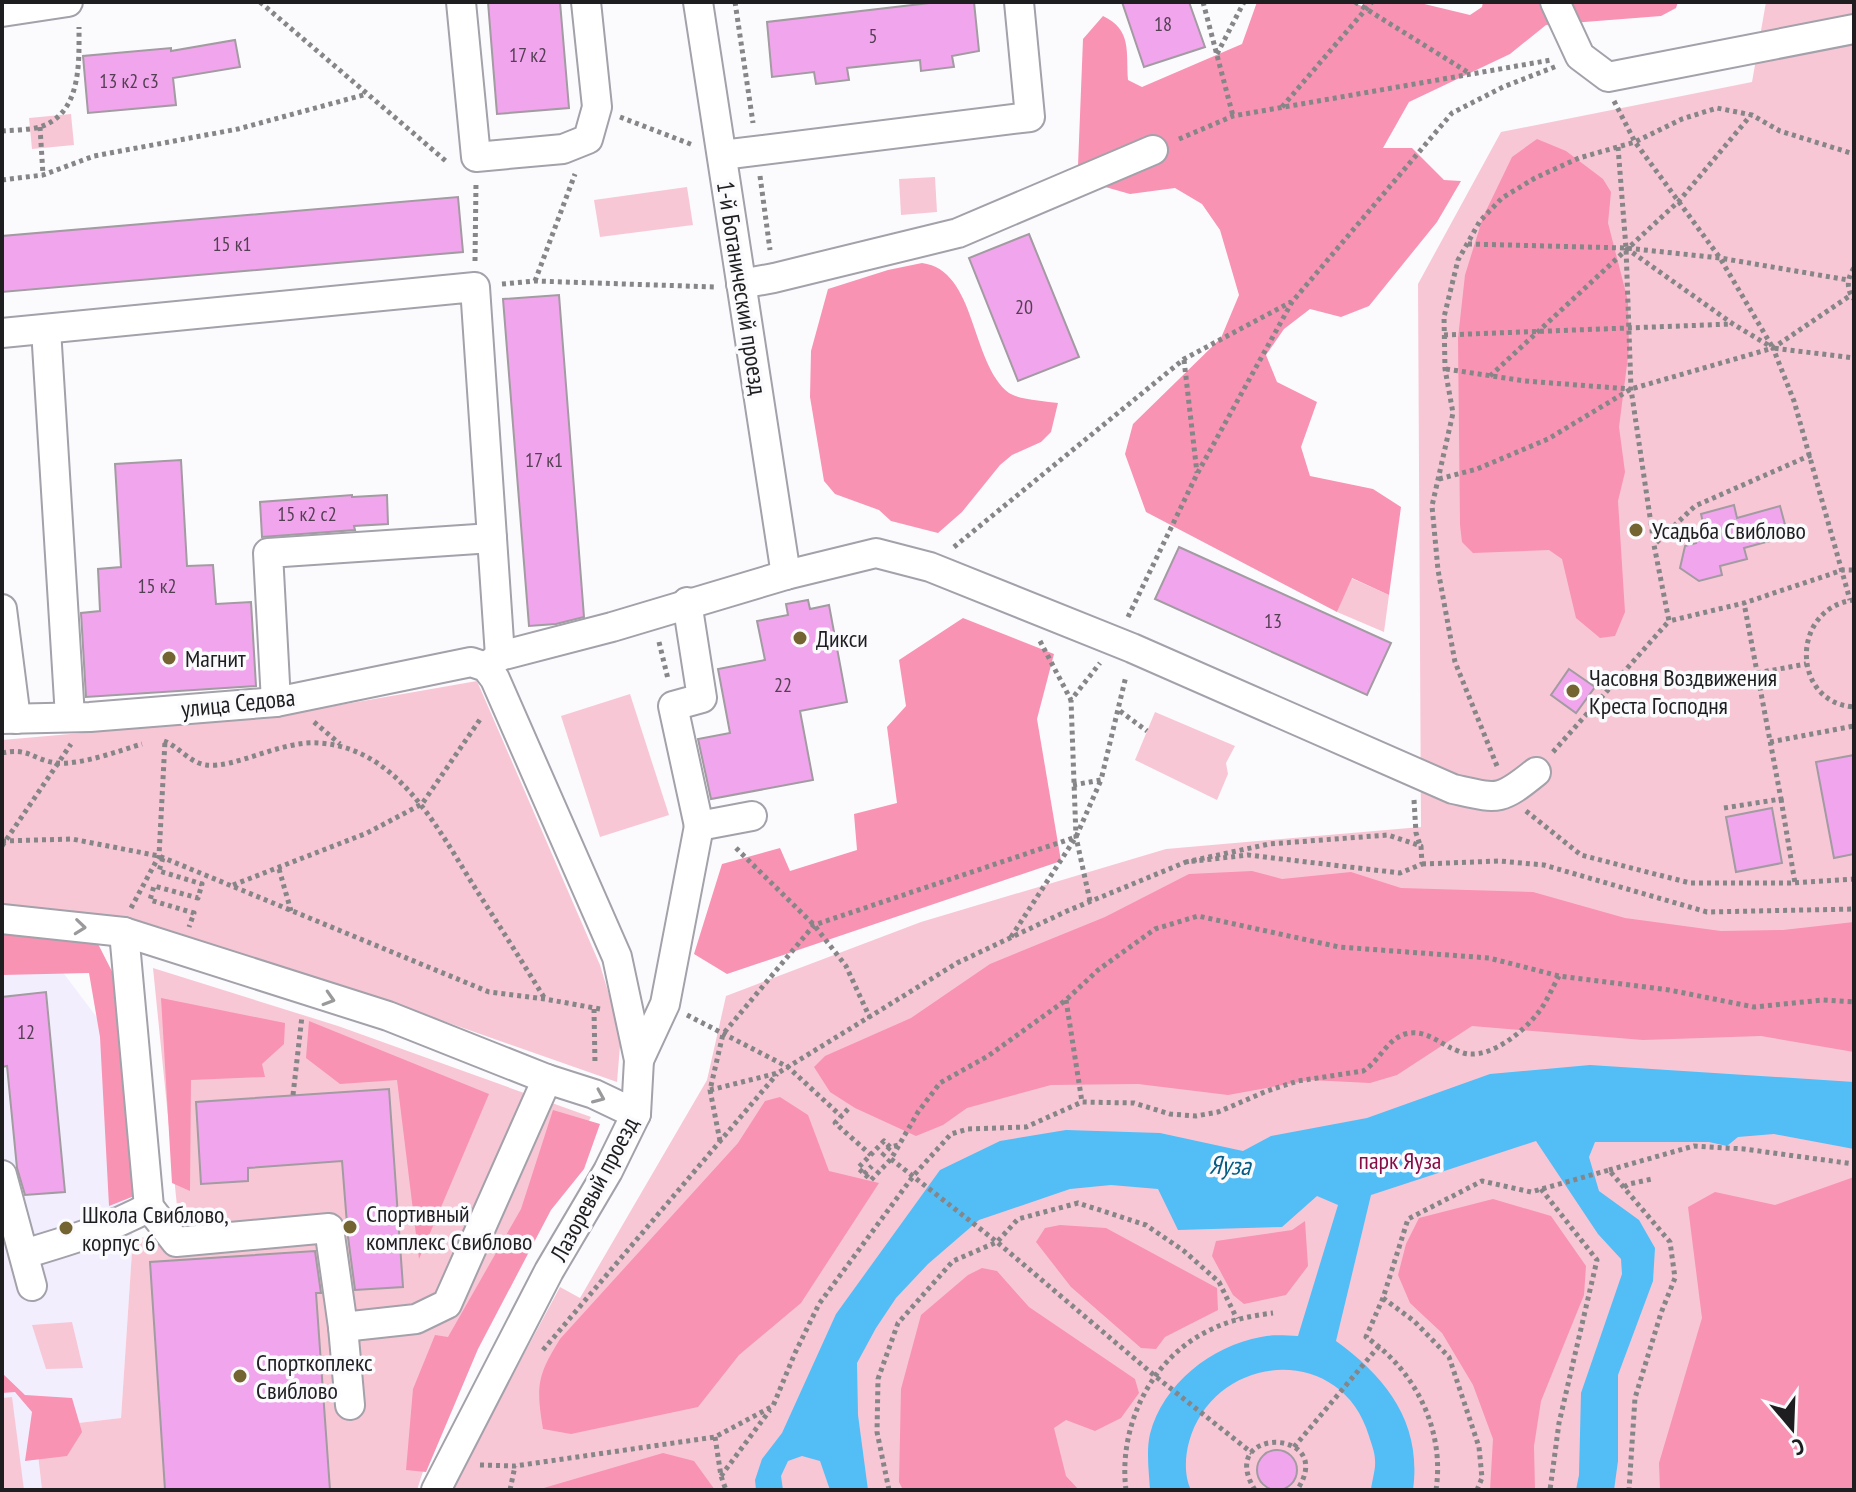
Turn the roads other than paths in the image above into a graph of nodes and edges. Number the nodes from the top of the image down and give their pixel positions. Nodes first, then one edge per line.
1 (461, 2) edge
2 (586, 2) edge
3 (698, 2) edge
4 (1019, 2) edge
5 (1555, 2) edge
6 (73, 10) edge
7 (2, 12) edge
8 (1854, 29) edge
9 (1153, 150) road end
10 (722, 155) junction
11 (741, 284) junction
12 (46, 329) junction
13 (2, 333) edge
14 (492, 538) junction
15 (786, 575) junction
16 (687, 602) junction
17 (2, 609) edge
18 (486, 662) junction
19 (276, 702) junction
20 (9, 719) edge
21 (72, 728) junction
22 (1536, 772) road end
23 (752, 816) dead end
24 (705, 825) junction
25 (132, 916) junction
26 (2, 919) edge
27 (639, 1060) junction
28 (547, 1079) junction
29 (636, 1114) junction
30 (2, 1175) edge
31 (149, 1207) junction
32 (24, 1254) junction
33 (32, 1286) dead end
34 (343, 1327) junction
35 (350, 1405) dead end
36 (436, 1490) edge

1 - 2 street
3 - 10 street, 1-й Ботанический проезд
4 - 10 street
5 - 8 street
6 - 7 street
9 - 11 street
10 - 11 street, 1-й Ботанический проезд
11 - 15 street, 1-й Ботанический проезд
12 - 13 street
12 - 14 street
12 - 21 street
14 - 18 street
14 - 19 street
15 - 16 street, улица Седова
15 - 22 street, улица Седова
16 - 18 street, улица Седова
16 - 24 street
17 - 20 street
18 - 19 street, улица Седова
18 - 27 street, Лазоревый проезд
19 - 21 street, улица Седова
20 - 21 street, улица Седова
23 - 24 street
24 - 27 street
26 -> 25 street
25 -> 28 street
25 - 31 street
27 - 29 street, Лазоревый проезд
28 -> 29 street
28 - 34 street
29 - 36 street, Лазоревый проезд
30 - 32 street
31 - 32 street
31 - 34 street
32 - 33 street
34 - 35 street

